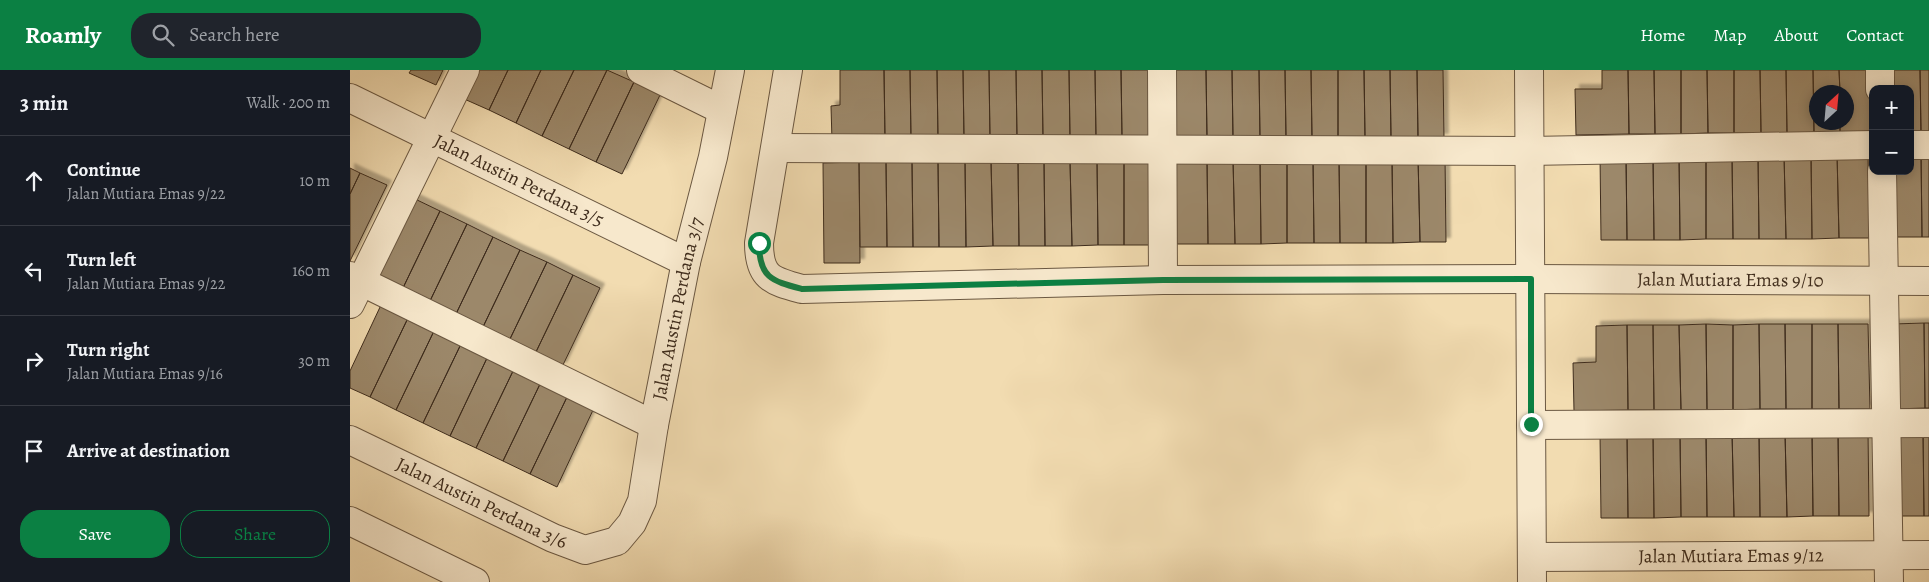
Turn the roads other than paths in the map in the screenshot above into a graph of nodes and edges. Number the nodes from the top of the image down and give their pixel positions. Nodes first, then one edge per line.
1 (465, 70) edge
2 (641, 70) edge
3 (730, 70) edge
4 (788, 70) edge
5 (1162, 70) edge
6 (1529, 70) edge
7 (1880, 70) edge
8 (1880, 85) edge
9 (350, 98) edge
10 (722, 110) junction
11 (432, 138) junction
12 (1869, 145) edge
13 (1914, 145) edge
14 (1929, 145) edge
15 (776, 148) junction
16 (1162, 150) junction
17 (1529, 151) junction
18 (1882, 175) edge
19 (686, 262) junction
20 (1531, 279) junction
21 (1163, 280) junction
22 (1884, 281) junction
23 (1929, 281) edge
24 (354, 287) edge
25 (1886, 423) junction
26 (1929, 423) edge
27 (1531, 424) junction
28 (654, 425) junction
29 (350, 440) edge
30 (350, 521) edge
31 (617, 541) joint
32 (1889, 555) junction
33 (1929, 555) edge
34 (1532, 570) edge
35 (476, 582) edge
36 (1889, 582) edge

1 - 11 street
2 - 10 street
3 - 10 street, Jalan Austin Perdana 3/7
4 - 15 street, Jalan Mutiara Emas 9/10
5 - 16 street
6 - 17 street
7 - 8 street
9 - 11 street, Jalan Austin Perdana 3/5
10 - 19 street, Jalan Austin Perdana 3/7
11 - 19 street, Jalan Austin Perdana 3/5
11 - 24 street
12 - 17 street
13 - 14 street
15 - 16 street
15 - 21 street, Jalan Mutiara Emas 9/10
16 - 17 street
16 - 21 street
17 - 20 street
18 - 22 street
19 - 28 street, Jalan Austin Perdana 3/7
20 - 21 street, Jalan Mutiara Emas 9/10
20 - 22 street, Jalan Mutiara Emas 9/10
20 - 27 street
22 - 23 street, Jalan Mutiara Emas 9/10
22 - 25 street
24 - 28 street
25 - 26 street
25 - 27 street
25 - 32 street
27 - 34 street
28 - 31 street, Jalan Austin Perdana 3/7
29 - 31 street, Jalan Austin Perdana 3/6
30 - 35 street
32 - 33 street, Jalan Mutiara Emas 9/12
32 - 34 street, Jalan Mutiara Emas 9/12
32 - 36 street

